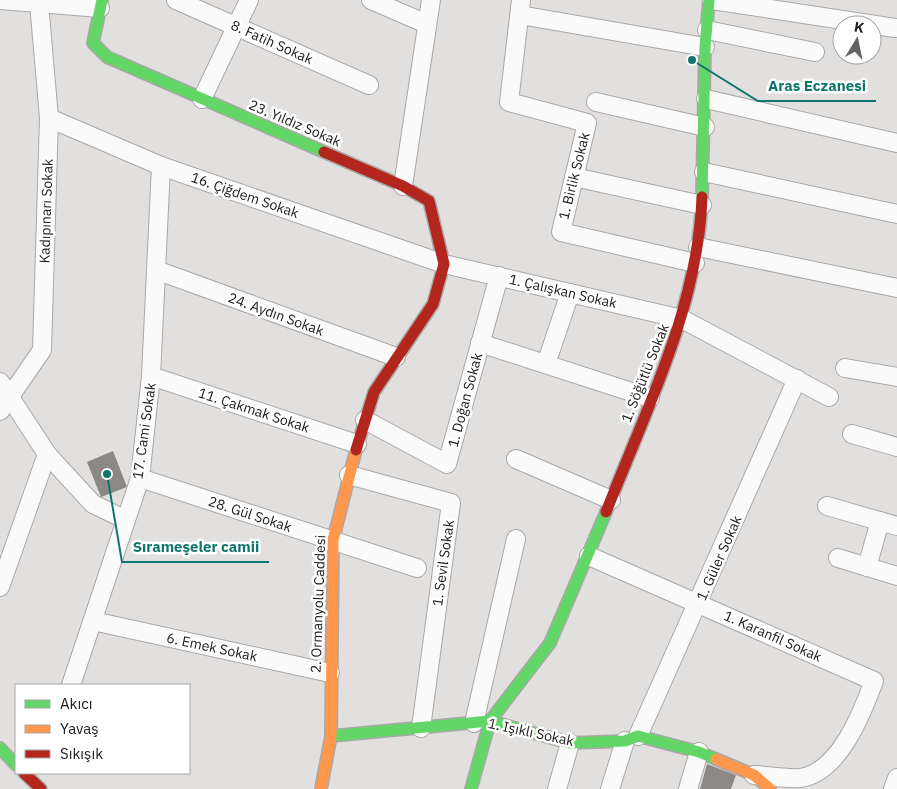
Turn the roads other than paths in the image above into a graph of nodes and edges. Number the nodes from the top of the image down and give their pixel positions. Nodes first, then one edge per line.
1 (0, 0) edge
2 (176, 0) edge
3 (249, 0) edge
4 (371, 0) edge
5 (431, 0) edge
6 (710, 0) edge
7 (37, 2) edge
8 (101, 4) edge
9 (521, 8) edge
10 (427, 24) junction
11 (237, 26) junction
12 (895, 28) dead end
13 (706, 38) junction
14 (816, 52) dead end
15 (368, 85) dead end
16 (202, 99) junction
17 (706, 99) junction
18 (596, 102) dead end
19 (49, 118) junction
20 (705, 127) junction
21 (897, 143) edge
22 (161, 166) junction
23 (704, 172) junction
24 (574, 178) junction
25 (403, 186) junction
26 (702, 205) junction
27 (897, 214) edge
28 (696, 255) junction
29 (444, 264) junction
30 (156, 270) junction
31 (499, 276) junction
32 (897, 288) edge
33 (570, 293) junction
34 (682, 319) junction
35 (480, 343) junction
36 (396, 357) junction
37 (546, 364) junction
38 (845, 368) dead end
39 (152, 376) junction
40 (897, 377) edge
41 (797, 378) junction
42 (5, 389) edge
43 (830, 397) dead end
44 (650, 398) junction
45 (0, 411) edge
46 (365, 420) junction
47 (852, 434) dead end
48 (357, 444) junction
49 (897, 447) edge
50 (47, 454) junction
51 (516, 459) dead end
52 (348, 475) junction
53 (140, 478) junction
54 (611, 500) junction
55 (827, 506) dead end
56 (124, 520) junction
57 (880, 521) junction
58 (897, 526) edge
59 (516, 539) dead end
60 (333, 540) junction
61 (589, 556) junction
62 (838, 558) dead end
63 (867, 567) junction
64 (417, 568) dead end
65 (897, 576) edge
66 (0, 587) edge
67 (699, 603) junction
68 (93, 621) junction
69 (330, 673) junction
70 (874, 681) joint
71 (71, 684) edge
72 (482, 722) junction
73 (421, 728) junction
74 (331, 736) junction
75 (632, 739) junction
76 (570, 743) junction
77 (0, 748) edge
78 (699, 752) junction
79 (15, 764) edge
80 (25, 774) edge
81 (754, 775) junction
82 (897, 778) edge
83 (41, 789) edge
84 (321, 789) edge
85 (470, 789) edge
86 (557, 789) edge
87 (610, 789) edge
88 (688, 789) edge
89 (770, 789) edge
90 (893, 789) edge

1 - 7 street
2 - 11 street, 8. Fatih Sokak
3 - 11 street
4 - 10 street
5 - 10 street
6 - 12 street
6 - 13 main road, 1. Söğütlü Sokak
7 - 8 street
7 - 19 street, Kadıpınarı Sokak
8 - 16 main road, 23. Yıldız Sokak
9 - 13 street
9 - 24 street, 1. Birlik Sokak
10 - 25 street
11 - 15 street, 8. Fatih Sokak
11 - 16 street
13 - 14 street
13 - 17 main road, 1. Söğütlü Sokak
16 - 25 main road, 23. Yıldız Sokak
17 - 20 main road, 1. Söğütlü Sokak
17 - 21 street
18 - 20 street
19 - 22 street, 16. Çiğdem Sokak
19 - 42 street, Kadıpınarı Sokak
20 - 23 main road, 1. Söğütlü Sokak
22 - 29 street, 16. Çiğdem Sokak
22 - 30 street, 17. Cami Sokak
23 - 26 main road, 1. Söğütlü Sokak
23 - 27 street
24 - 26 street
24 - 28 street, 1. Birlik Sokak
25 - 29 main road, 23. Yıldız Sokak
26 - 28 main road, 1. Söğütlü Sokak
28 - 32 street
28 - 34 main road, 1. Söğütlü Sokak
29 - 31 street, 1. Çalışkan Sokak
29 - 36 main road, 2. Ormanyolu Caddesi
30 - 36 street, 24. Aydın Sokak
30 - 39 street, 17. Cami Sokak
31 - 33 street, 1. Çalışkan Sokak
31 - 35 street, 1. Doğan Sokak
33 - 34 street, 1. Çalışkan Sokak
33 - 37 street
34 - 41 street, 1. Çalışkan Sokak
34 - 44 main road, 1. Söğütlü Sokak
35 - 37 street
35 - 46 street, 1. Doğan Sokak
36 - 46 main road, 2. Ormanyolu Caddesi
37 - 44 street
38 - 40 street
39 - 48 street, 11. Çakmak Sokak
39 - 53 street, 17. Cami Sokak
41 - 43 street, 1. Çalışkan Sokak
41 - 67 street, 1. Güler Sokak
42 - 45 street, Kadıpınarı Sokak
42 - 50 street
44 - 54 main road, 1. Söğütlü Sokak
46 - 48 main road, 2. Ormanyolu Caddesi
47 - 49 street
48 - 52 main road, 2. Ormanyolu Caddesi
50 - 56 street
50 - 66 street
51 - 54 street
52 - 60 main road, 2. Ormanyolu Caddesi
52 - 73 street, 1. Sevil Sokak
53 - 56 street, 17. Cami Sokak
53 - 60 street, 28. Gül Sokak
54 - 61 main road, 1. Söğütlü Sokak
55 - 57 street
56 - 68 street, 17. Cami Sokak
57 - 58 street
57 - 63 street
59 - 72 street
60 - 64 street, 28. Gül Sokak
60 - 69 main road, 2. Ormanyolu Caddesi
61 - 67 street, 1. Karanfil Sokak
61 - 72 main road, 1. Söğütlü Sokak
62 - 63 street
63 - 65 street
67 - 70 street, 1. Karanfil Sokak
67 - 75 street, 1. Güler Sokak
68 - 69 street, 6. Emek Sokak
68 - 71 street, 17. Cami Sokak
69 - 74 main road, 2. Ormanyolu Caddesi
70 - 81 street, 1. Işıklı Sokak
72 - 73 main road, 1. Işıklı Sokak
72 - 76 main road, 1. Işıklı Sokak
72 - 85 main road
73 - 74 main road, 1. Işıklı Sokak
74 - 84 main road, 2. Ormanyolu Caddesi
75 - 76 main road, 1. Işıklı Sokak
75 - 78 main road, 1. Işıklı Sokak
75 - 87 street, 1. Güler Sokak
76 - 86 street
77 - 79 main road
78 - 81 main road, 1. Işıklı Sokak
78 - 88 street
80 - 83 main road
81 - 89 main road, 1. Işıklı Sokak
82 - 90 street

